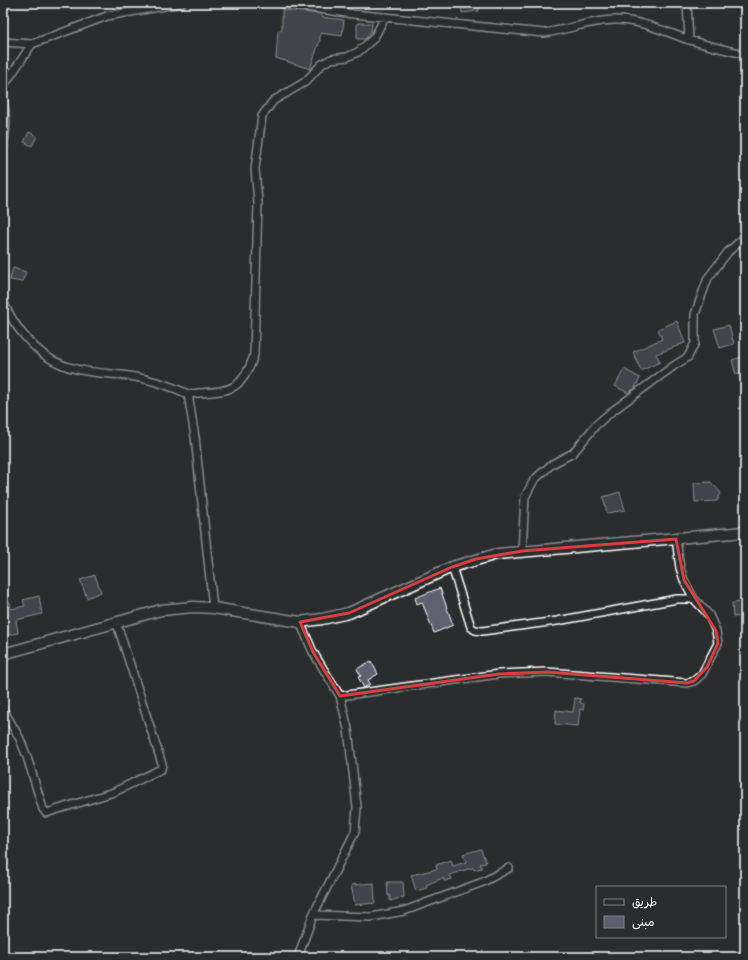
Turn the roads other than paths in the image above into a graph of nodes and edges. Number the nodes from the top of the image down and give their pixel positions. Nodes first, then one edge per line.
1 (182, 3) edge
2 (280, 3) edge
3 (687, 3) edge
4 (150, 6) edge
5 (385, 17) junction
6 (689, 40) junction
7 (3, 42) edge
8 (32, 44) junction
9 (745, 54) edge
10 (3, 87) edge
11 (3, 95) edge
12 (3, 152) edge
13 (745, 237) edge
14 (3, 302) edge
15 (188, 394) junction
16 (745, 532) edge
17 (676, 539) junction
18 (522, 551) junction
19 (452, 567) junction
20 (694, 599) junction
21 (213, 608) junction
22 (116, 621) junction
23 (300, 622) junction
24 (3, 654) edge
25 (340, 696) junction
26 (3, 709) edge
27 (508, 868) dead end
28 (313, 915) junction
29 (298, 957) edge

1 - 4 street
2 - 5 street
3 - 6 street
4 - 8 street
5 - 6 street
5 - 15 street
6 - 9 street
7 - 8 street
8 - 10 street
11 - 12 street
13 - 18 street
14 - 15 street
15 - 21 street
16 - 17 street
17 - 18 street
17 - 20 street
18 - 19 street
19 - 20 street
19 - 23 street
20 - 25 street
21 - 22 street
21 - 23 street
22 - 24 street
22 - 26 street
23 - 25 street
25 - 28 street
27 - 28 street
28 - 29 street

